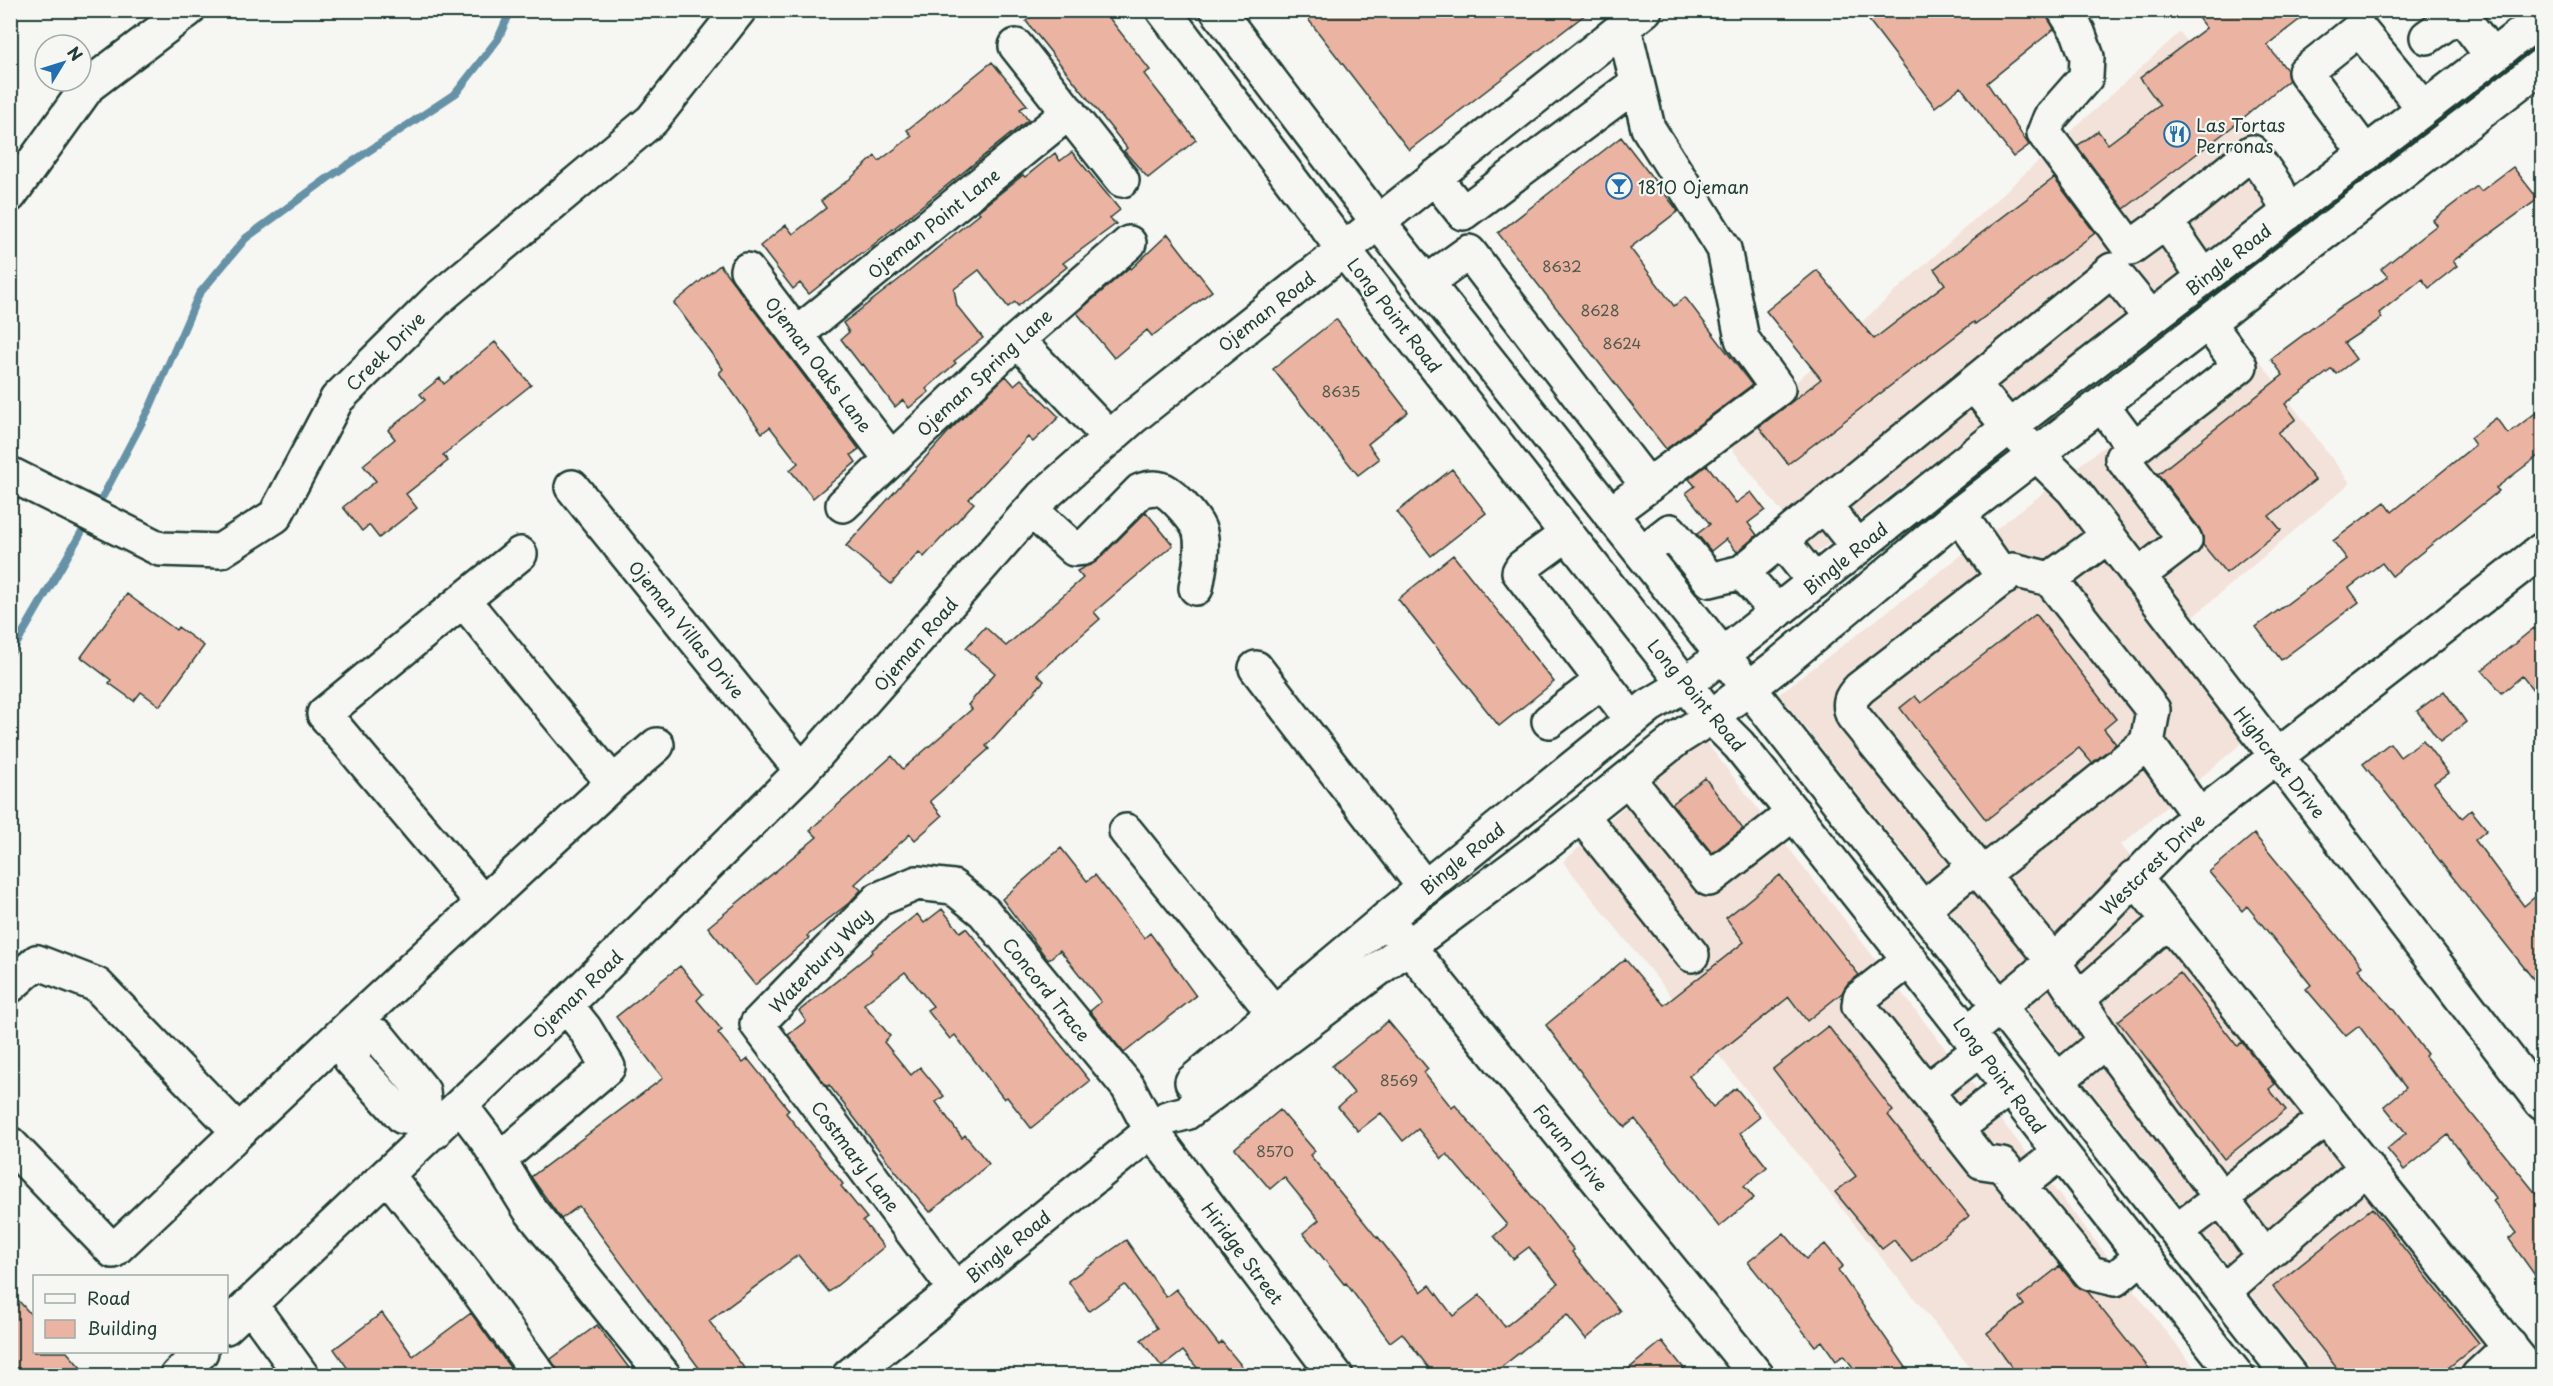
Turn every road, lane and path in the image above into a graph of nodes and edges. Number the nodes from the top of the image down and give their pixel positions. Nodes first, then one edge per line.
1 (188, 10) edge
2 (739, 10) edge
3 (1163, 10) edge
4 (1216, 10) edge
5 (2064, 10) edge
6 (2462, 12) edge
7 (1635, 19) edge
8 (2538, 30) edge
9 (2427, 37) dead end
10 (1016, 46) dead end
11 (2492, 56) junction
12 (2542, 65) edge
13 (1637, 83) junction
14 (2424, 108) junction
15 (1069, 112) junction
16 (2366, 154) junction
17 (1434, 177) junction
18 (1122, 180) dead end
19 (10, 195) edge
20 (1463, 213) junction
21 (2288, 213) junction
22 (1378, 222) junction
23 (2166, 222) junction
24 (1129, 243) dead end
25 (2312, 243) junction
26 (1344, 250) junction
27 (1469, 252) junction
28 (2121, 259) junction
29 (747, 270) dead end
30 (2204, 277) junction
31 (1426, 283) junction
32 (2151, 318) junction
33 (2208, 323) junction
34 (797, 334) junction
35 (1017, 340) junction
36 (1973, 384) junction
37 (2102, 405) junction
38 (1540, 426) junction
39 (2009, 427) junction
40 (1110, 438) junction
41 (2134, 448) junction
42 (2037, 454) junction
43 (1504, 455) junction
44 (891, 459) junction
45 (10, 474) edge
46 (1647, 486) junction
47 (572, 487) dead end
48 (843, 505) dead end
49 (1824, 506) junction
50 (1031, 510) junction
51 (1610, 514) junction
52 (1959, 514) junction
53 (1567, 534) junction
54 (2108, 536) junction
55 (1781, 540) junction
56 (1858, 547) junction
57 (2542, 550) edge
58 (1642, 553) junction
59 (520, 554) dead end
60 (1742, 572) junction
61 (2138, 576) junction
62 (2004, 578) junction
63 (2050, 579) junction
64 (1815, 582) junction
65 (1196, 588) dead end
66 (463, 600) junction
67 (1777, 612) junction
68 (1721, 655) junction
69 (1256, 668) dead end
70 (1602, 681) junction
71 (1686, 684) junction
72 (1749, 688) junction
73 (1712, 717) junction
74 (1632, 720) junction
75 (1549, 721) dead end
76 (2147, 744) junction
77 (657, 745) dead end
78 (2276, 758) junction
79 (802, 771) junction
80 (1628, 778) junction
81 (613, 783) junction
82 (1794, 813) junction
83 (1582, 816) junction
84 (2199, 816) junction
85 (1126, 831) dead end
86 (1979, 870) junction
87 (2134, 878) junction
88 (917, 883) joint
89 (1425, 888) junction
90 (483, 903) junction
91 (1923, 909) junction
92 (1386, 919) junction
93 (2169, 920) junction
94 (1407, 947) junction
95 (1692, 955) dead end
96 (1910, 958) junction
97 (2053, 961) junction
98 (10, 986) edge
99 (2078, 999) junction
100 (566, 1005) junction
101 (2000, 1005) junction
102 (1274, 1013) junction
103 (757, 1024) joint
104 (354, 1032) junction
105 (1975, 1041) junction
106 (2105, 1041) junction
107 (402, 1066) junction
108 (2058, 1080) junction
109 (2010, 1087) junction
110 (376, 1088) junction
111 (1926, 1091) junction
112 (2542, 1103) edge
113 (461, 1106) junction
114 (2327, 1118) junction
115 (1159, 1124) junction
116 (430, 1126) junction
117 (1956, 1129) junction
118 (238, 1131) junction
119 (10, 1144) edge
120 (2064, 1158) junction
121 (499, 1160) junction
122 (2367, 1167) junction
123 (387, 1175) junction
124 (2019, 1186) junction
125 (2221, 1198) junction
126 (2177, 1231) junction
127 (2142, 1256) junction
128 (2265, 1256) junction
129 (955, 1289) junction
130 (2224, 1291) junction
131 (250, 1304) junction
132 (228, 1325) edge
133 (2510, 1347) junction
134 (200, 1353) edge
135 (177, 1376) edge
136 (302, 1376) edge
137 (540, 1376) edge
138 (664, 1376) edge
139 (849, 1376) edge
140 (1336, 1376) edge
141 (1757, 1376) edge
142 (2237, 1376) edge
143 (2279, 1376) edge
144 (2290, 1376) edge
145 (2478, 1376) edge
146 (2533, 1376) edge

1 - 19 street
2 - 45 street, Creek Drive
3 - 26 street, Long Point Road
4 - 22 street
5 - 28 street
6 - 9 street
6 - 11 street
7 - 13 street
7 - 17 street, Ojeman Road
8 - 11 street, Bingle Road
10 - 15 street
11 - 14 street, Bingle Road
12 - 25 street, Bingle Road
13 - 20 street
13 - 46 street
14 - 16 street, Bingle Road
14 - 16 street
15 - 18 street
15 - 34 street, Ojeman Point Lane
16 - 21 street, Bingle Road
17 - 20 street
17 - 22 street, Ojeman Road
20 - 27 street
21 - 23 street
21 - 25 street
21 - 30 street, Bingle Road
22 - 26 street, Ojeman Road
22 - 31 street
23 - 28 street
23 - 30 street
24 - 35 street, Ojeman Spring Lane
25 - 33 street, Bingle Road
26 - 40 street, Ojeman Road
26 - 43 street, Long Point Road
27 - 31 street
27 - 46 street
28 - 32 street
28 - 36 street
29 - 34 street, Ojeman Oaks Lane
30 - 32 street, Bingle Road
31 - 38 street
32 - 39 street, Bingle Road
33 - 37 street, Bingle Road
33 - 41 street
34 - 44 street, Ojeman Oaks Lane
35 - 40 street
35 - 44 street, Ojeman Spring Lane
36 - 39 street, Highcrest Drive
36 - 49 street
37 - 41 street
37 - 42 street, Bingle Road
38 - 43 street
38 - 51 street
39 - 42 street, Highcrest Drive
39 - 56 street, Bingle Road
40 - 50 street, Ojeman Road
41 - 61 street
42 - 52 street, Bingle Road
42 - 54 street, Highcrest Drive
43 - 53 street, Long Point Road
44 - 48 street, Ojeman Spring Lane
46 - 51 street
47 - 79 street, Ojeman Villas Drive
49 - 55 street
49 - 56 street
50 - 65 street
50 - 79 street, Ojeman Road
51 - 58 street
52 - 62 street
52 - 72 street, Bingle Road
53 - 70 street
53 - 71 street, Long Point Road
54 - 61 street, Highcrest Drive
54 - 63 street
55 - 60 street
55 - 64 street
56 - 64 street, Bingle Road
57 - 78 street, Westcrest Drive
58 - 60 street
58 - 68 street
59 - 66 street
60 - 67 street
61 - 78 street, Highcrest Drive
62 - 63 street
62 - 86 street
63 - 76 street
64 - 67 street, Bingle Road
66 - 81 street
66 - 90 street
67 - 68 street, Bingle Road
68 - 71 street, Bingle Road
68 - 72 street
69 - 89 street
70 - 74 street
70 - 75 street
71 - 73 street, Long Point Road
71 - 74 street, Bingle Road
72 - 73 street, Bingle Road
72 - 91 street
73 - 80 street, Bingle Road
73 - 82 street, Long Point Road
74 - 89 street, Bingle Road
76 - 84 street
76 - 86 street
77 - 81 street
78 - 84 street, Westcrest Drive
78 - 112 street, Highcrest Drive
79 - 100 street, Ojeman Road
80 - 82 street
80 - 83 street, Bingle Road
81 - 90 street
82 - 96 street, Long Point Road
83 - 94 street, Bingle Road
83 - 95 street
84 - 87 street, Westcrest Drive
85 - 102 street
86 - 91 street
86 - 97 street
87 - 93 street
87 - 97 street, Westcrest Drive
88 - 103 street, Waterbury Way
88 - 115 street, Concord Trace
89 - 92 street, Bingle Road
90 - 104 street
91 - 101 street
92 - 94 street, Forum Drive
92 - 102 street, Bingle Road
93 - 99 street
93 - 114 street
94 - 115 street, Bingle Road
94 - 141 street, Forum Drive
96 - 105 street, Long Point Road
96 - 111 street
97 - 99 street
97 - 101 street, Westcrest Drive
98 - 118 street
99 - 106 street
100 - 113 street, Ojeman Road
100 - 121 street
101 - 105 street, Westcrest Drive
101 - 108 street
102 - 115 street, Bingle Road
103 - 129 street, Costmary Lane
104 - 107 street
104 - 110 street
104 - 118 street
105 - 109 street, Long Point Road
105 - 111 street, Westcrest Drive
106 - 108 street
106 - 125 street
107 - 110 street
107 - 116 street
108 - 126 street
109 - 117 street
109 - 120 street, Long Point Road
110 - 116 street
111 - 117 street
113 - 116 street, Ojeman Road
113 - 121 street
114 - 122 street
114 - 125 street
115 - 129 street, Bingle Road
115 - 140 street, Hiridge Street
116 - 123 street, Ojeman Road
117 - 124 street
118 - 119 street
120 - 124 street
120 - 126 street
120 - 127 street, Long Point Road
121 - 138 street
122 - 128 street
122 - 133 street
123 - 131 street, Ojeman Road
123 - 137 street
124 - 127 street
125 - 126 street
125 - 128 street
126 - 130 street
127 - 142 street, Long Point Road
127 - 143 street
128 - 130 street
129 - 139 street, Bingle Road
130 - 144 street
131 - 132 street, Ojeman Road
131 - 136 street
133 - 145 street
133 - 146 street
134 - 135 street

